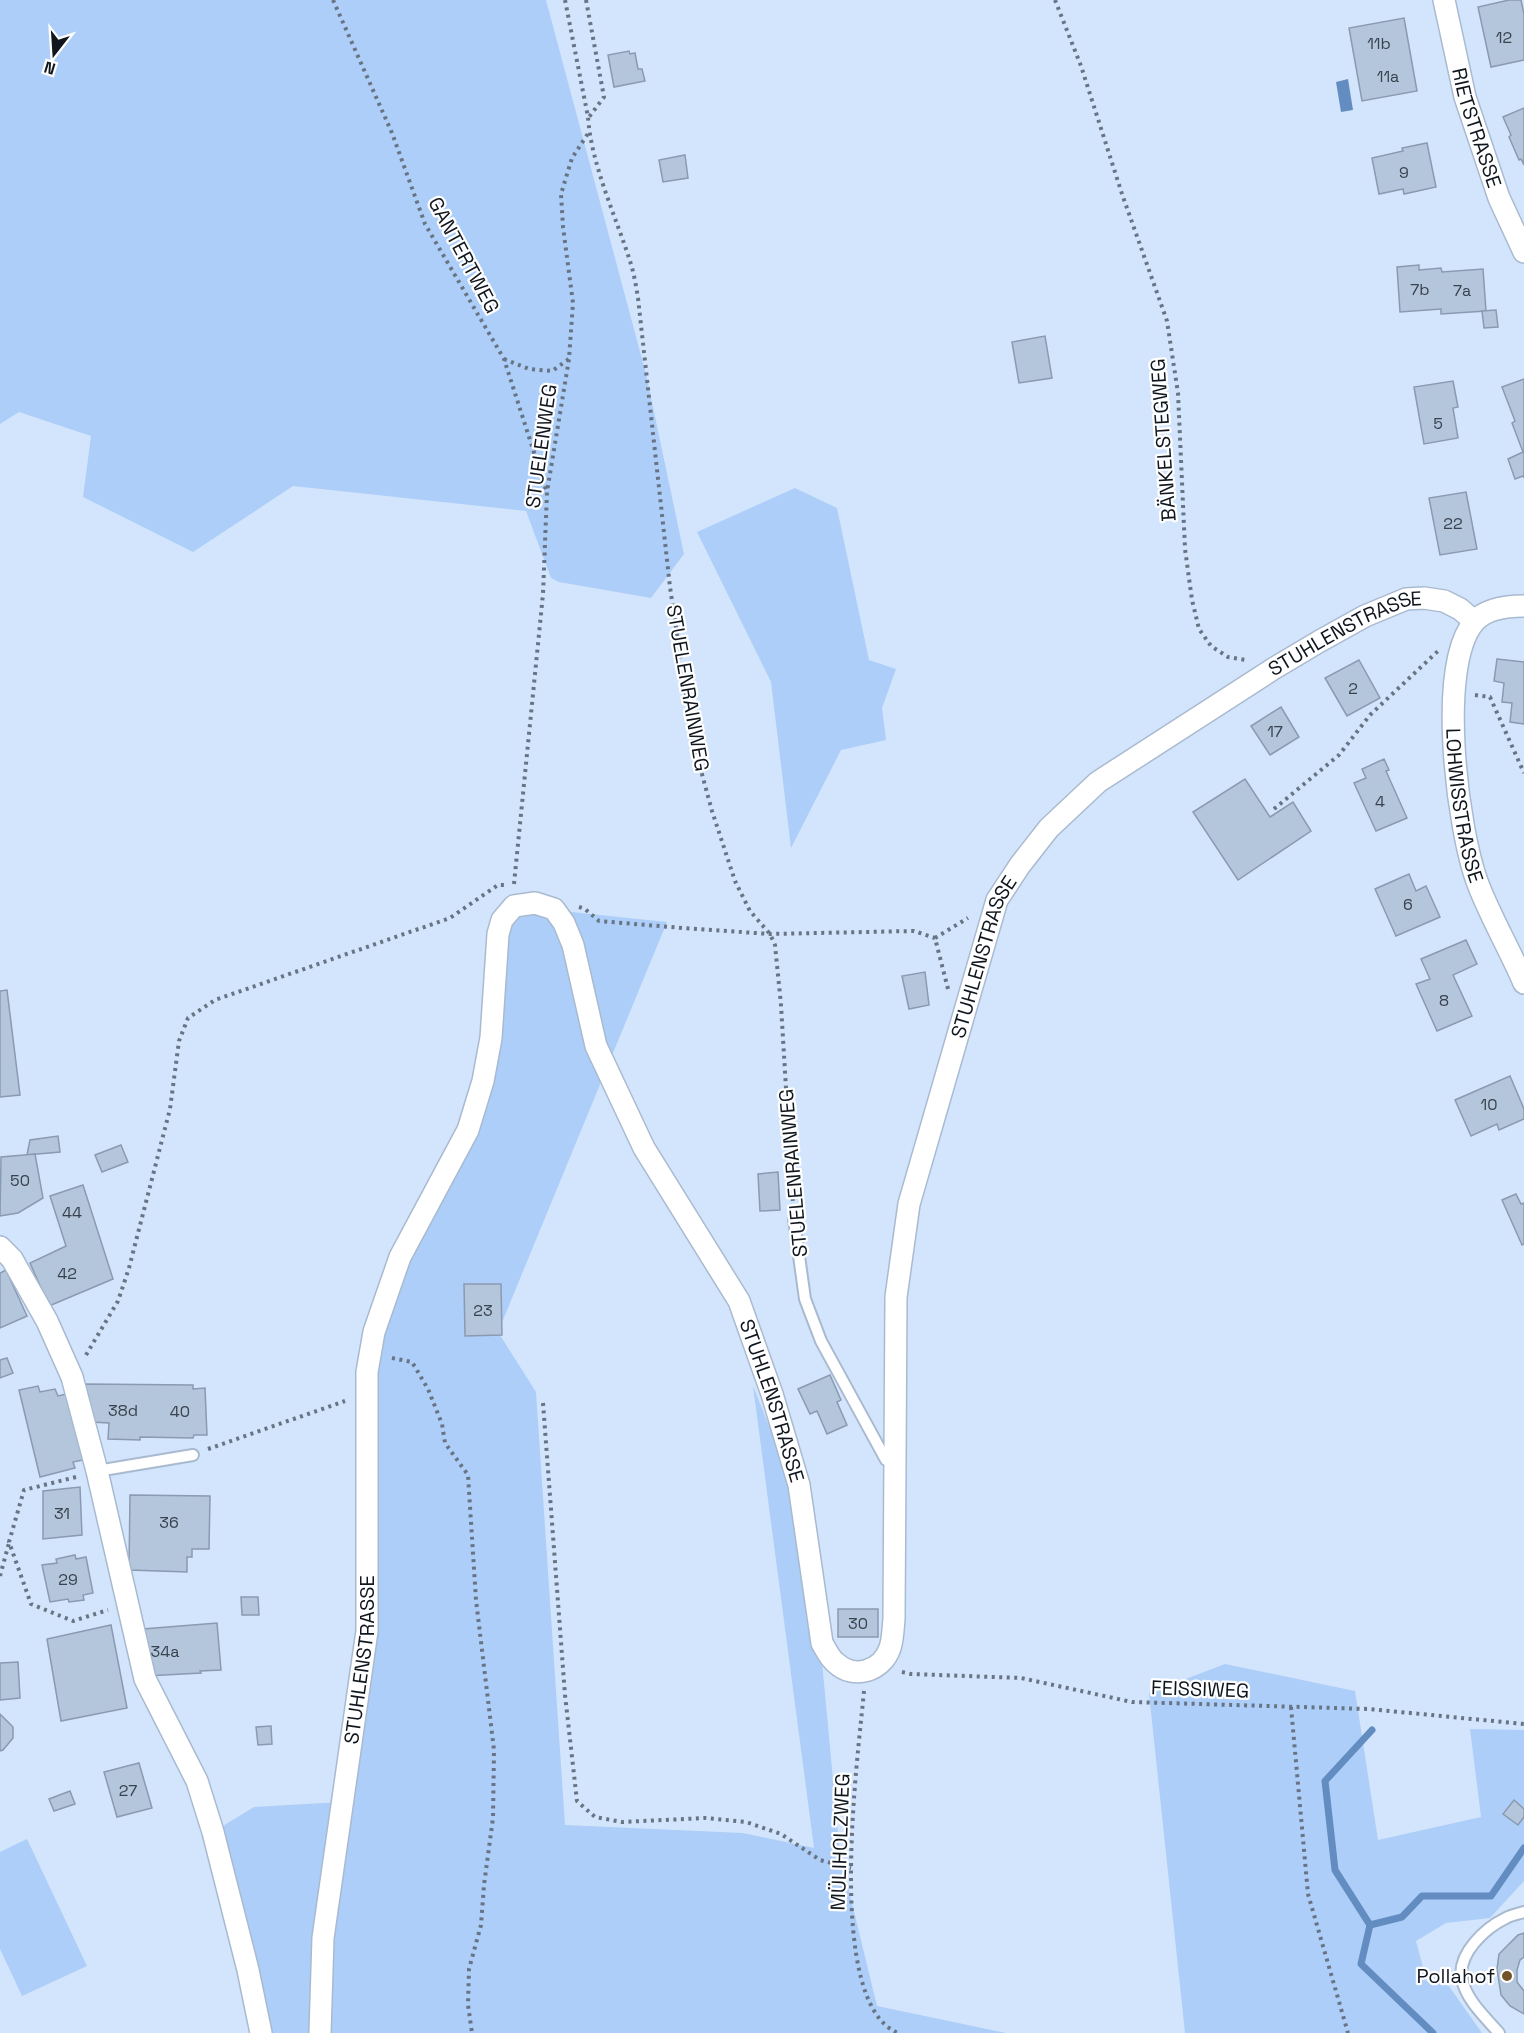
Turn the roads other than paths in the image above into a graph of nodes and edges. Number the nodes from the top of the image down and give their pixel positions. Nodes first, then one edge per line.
1 (1444, 0) edge
2 (1524, 252) edge
3 (1524, 606) edge
4 (1474, 621) junction
5 (1524, 983) edge
6 (794, 1220) road end
7 (0, 1247) edge
8 (193, 1455) road end
9 (895, 1462) junction
10 (98, 1471) junction
11 (1524, 1912) edge
12 (261, 2033) edge
13 (320, 2033) edge
14 (1499, 2033) edge

1 - 2 street, RIETSTRASSE
3 - 4 street
4 - 5 street, LOHWISSTRASSE
4 - 9 street, STUHLENSTRASSE
6 - 9 lane, STUELENRAINWEG
7 - 10 street
8 - 10 lane
9 - 13 street, STUHLENSTRASSE
10 - 12 street
11 - 14 lane

